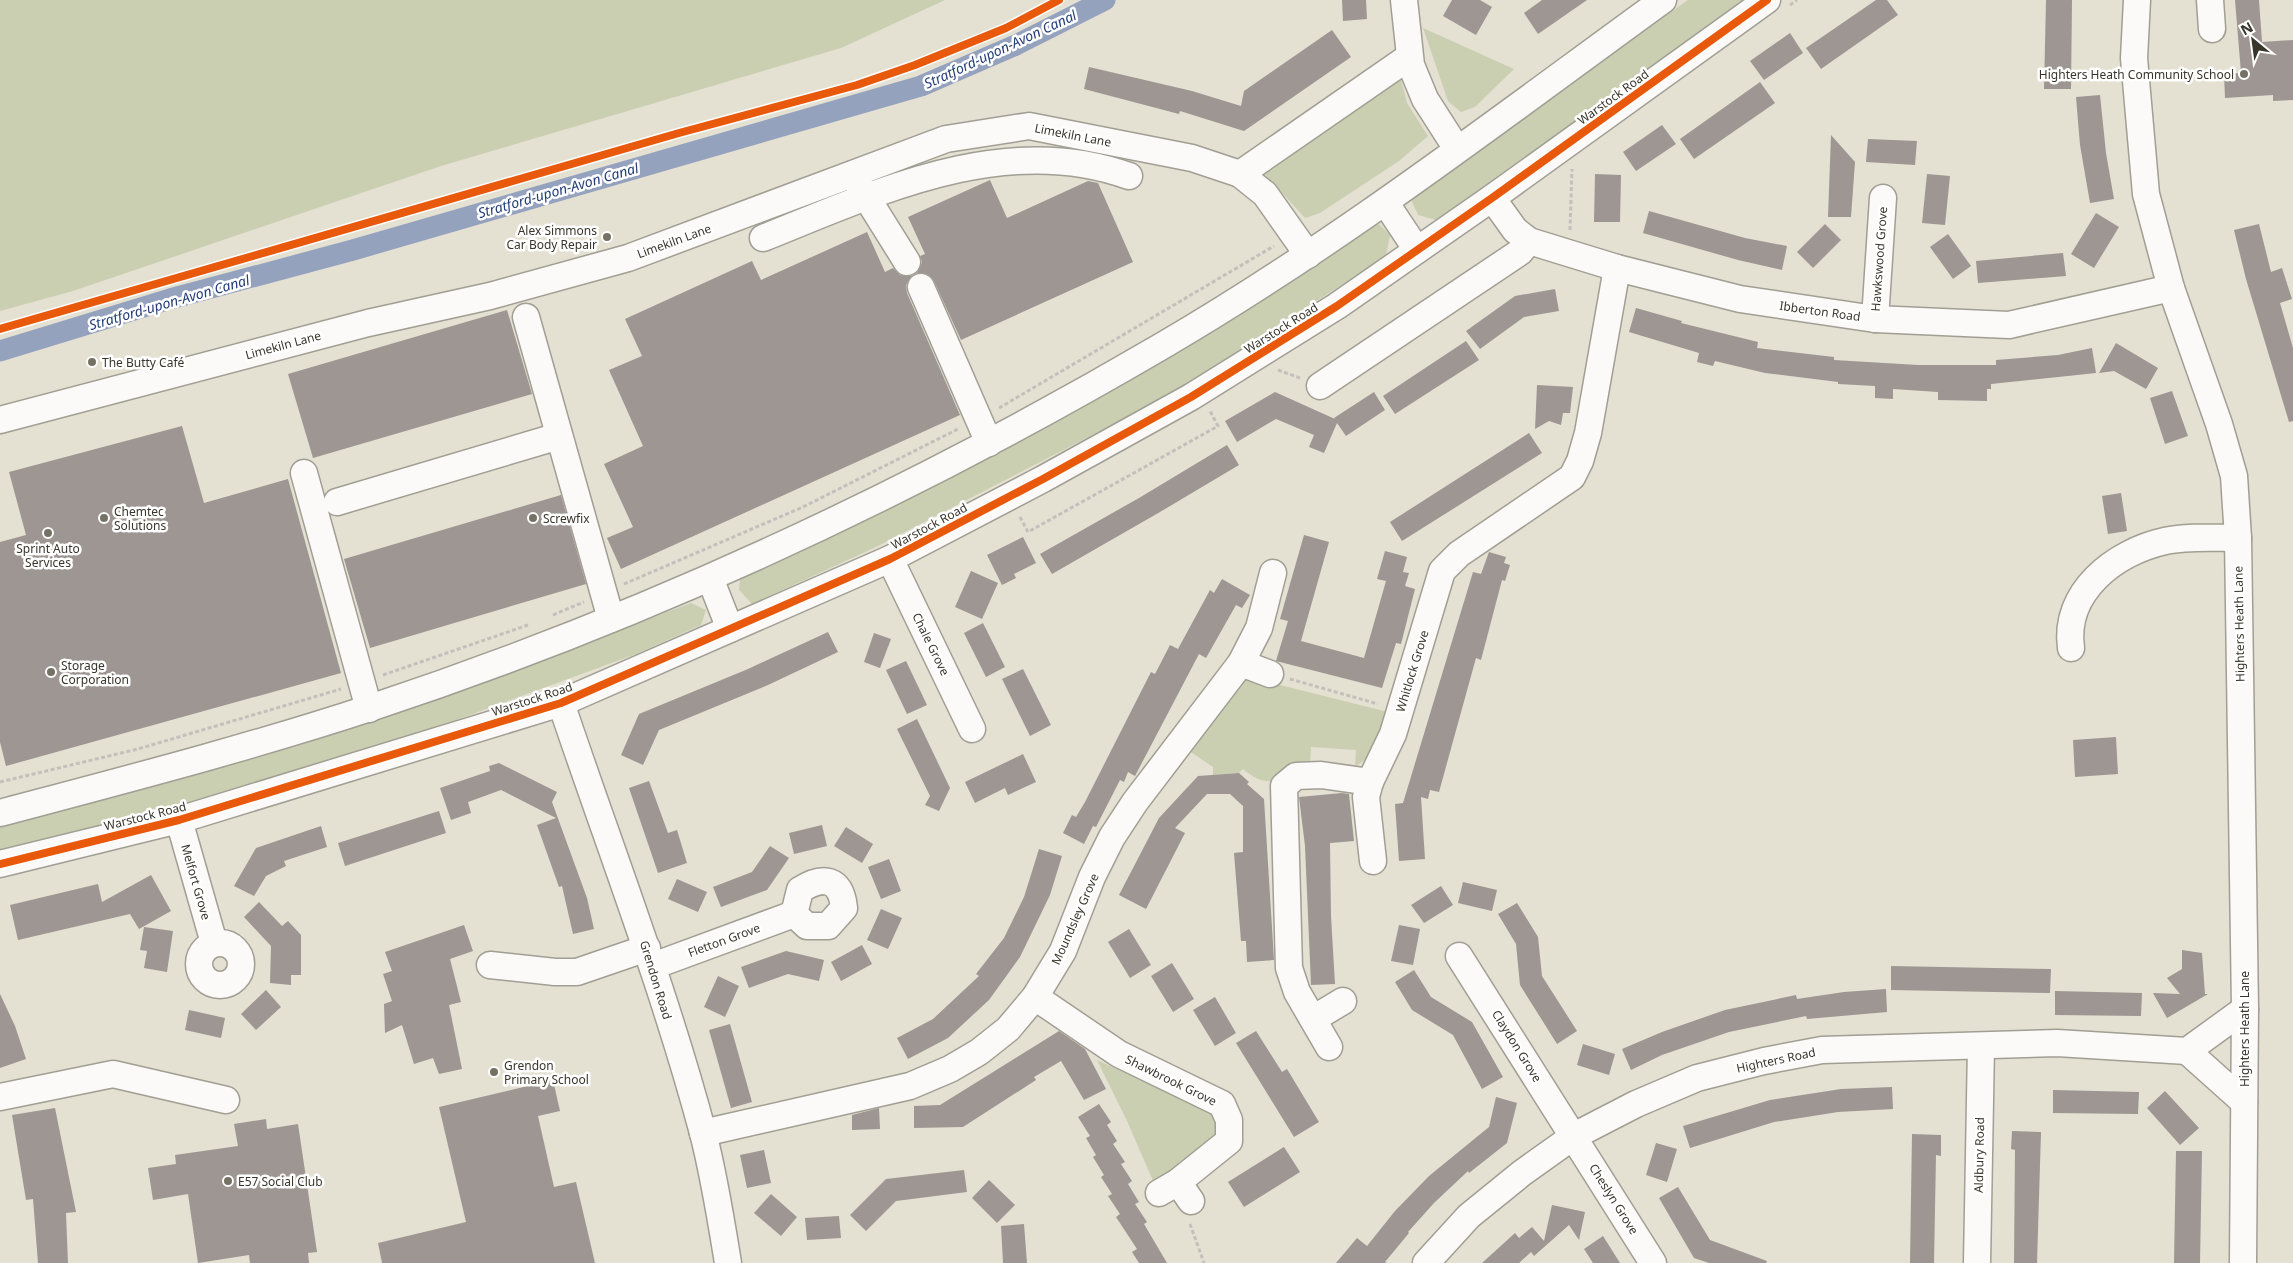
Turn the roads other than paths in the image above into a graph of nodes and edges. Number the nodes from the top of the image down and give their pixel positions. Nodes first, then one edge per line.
1 (1404, 0) edge
2 (1663, 0) edge
3 (1767, 0) edge
4 (2137, 0) edge
5 (2210, 0) edge
6 (2212, 29) dead end
7 (1409, 57) junction
8 (1457, 149) junction
9 (1240, 174) junction
10 (851, 176) junction
11 (1129, 176) dead end
12 (867, 196) junction
13 (1492, 198) junction
14 (1883, 198) dead end
15 (1385, 202) junction
16 (764, 238) dead end
17 (1529, 242) junction
18 (1301, 245) junction
19 (1417, 250) junction
20 (907, 262) dead end
21 (1617, 268) junction
22 (922, 287) dead end
23 (2171, 288) junction
24 (526, 317) dead end
25 (1875, 319) junction
26 (1320, 386) dead end
27 (0, 420) edge
28 (559, 436) junction
29 (989, 443) junction
30 (304, 473) dead end
31 (338, 502) dead end
32 (2238, 538) junction
33 (890, 559) junction
34 (1272, 573) dead end
35 (710, 578) junction
36 (611, 618) junction
37 (730, 629) junction
38 (2072, 648) dead end
39 (1241, 663) junction
40 (1270, 674) road end
41 (561, 704) junction
42 (369, 709) junction
43 (972, 728) dead end
44 (1370, 782) junction
45 (0, 813) edge
46 (179, 820) junction
47 (1373, 861) dead end
48 (0, 864) edge
49 (794, 914) dead end
50 (214, 943) dead end
51 (1459, 956) dead end
52 (650, 957) junction
53 (490, 965) dead end
54 (1035, 997) junction
55 (1343, 1001) dead end
56 (2245, 1009) junction
57 (1313, 1020) junction
58 (1981, 1046) junction
59 (1329, 1047) dead end
60 (2187, 1052) junction
61 (0, 1097) edge
62 (226, 1100) dead end
63 (2244, 1102) junction
64 (703, 1133) junction
65 (1574, 1136) junction
66 (1179, 1199) road end
67 (728, 1263) edge
68 (1426, 1263) edge
69 (1653, 1263) edge
70 (1977, 1263) edge
71 (2243, 1263) edge

1 - 7 street
2 - 8 street
3 - 13 street, Warstock Road
4 - 23 street, Highters Heath Lane
5 - 6 street
7 - 8 street
7 - 9 street
8 - 15 street
9 - 10 street, Limekiln Lane
9 - 18 street, Limekiln Lane
10 - 12 street
10 - 27 street, Limekiln Lane
11 - 12 street
12 - 16 street
12 - 20 street
13 - 17 street, Ibberton Road
13 - 19 street, Warstock Road
14 - 25 street, Hawkswood Grove
15 - 18 street
15 - 19 street
17 - 21 street, Ibberton Road
17 - 26 street
18 - 29 street
19 - 33 street, Warstock Road
21 - 25 street, Ibberton Road
21 - 44 street, Whitlock Grove
22 - 29 street
23 - 25 street, Ibberton Road
23 - 32 street, Highters Heath Lane
24 - 28 street
28 - 31 street
28 - 36 street
29 - 35 street
30 - 42 street
32 - 38 street
32 - 56 street, Highters Heath Lane
33 - 37 street, Warstock Road
33 - 43 street, Chale Grove
34 - 39 street, Moundsley Grove
35 - 36 street
35 - 37 street
36 - 42 street
37 - 41 street, Warstock Road
39 - 40 street
39 - 54 street, Moundsley Grove
41 - 46 street, Warstock Road
41 - 52 street, Grendon Road
42 - 45 street
44 - 47 street, Whitlock Grove
44 - 57 street
46 - 48 street, Warstock Road
46 - 50 street, Melfort Grove
49 - 52 street, Fletton Grove
51 - 65 street, Claydon Grove
52 - 53 street, Fletton Grove
52 - 64 street, Grendon Road
54 - 64 street, Moundsley Grove
54 - 66 street, Shawbrook Grove
55 - 57 street
56 - 60 street
56 - 63 street, Highters Heath Lane
57 - 59 street
58 - 60 street, Highters Road
58 - 65 street, Highters Road
58 - 70 street, Aldbury Road
60 - 63 street
61 - 62 street
63 - 71 street, Highters Heath Lane
64 - 67 street, Grendon Road
65 - 68 street, Highters Road
65 - 69 street, Cheslyn Grove

